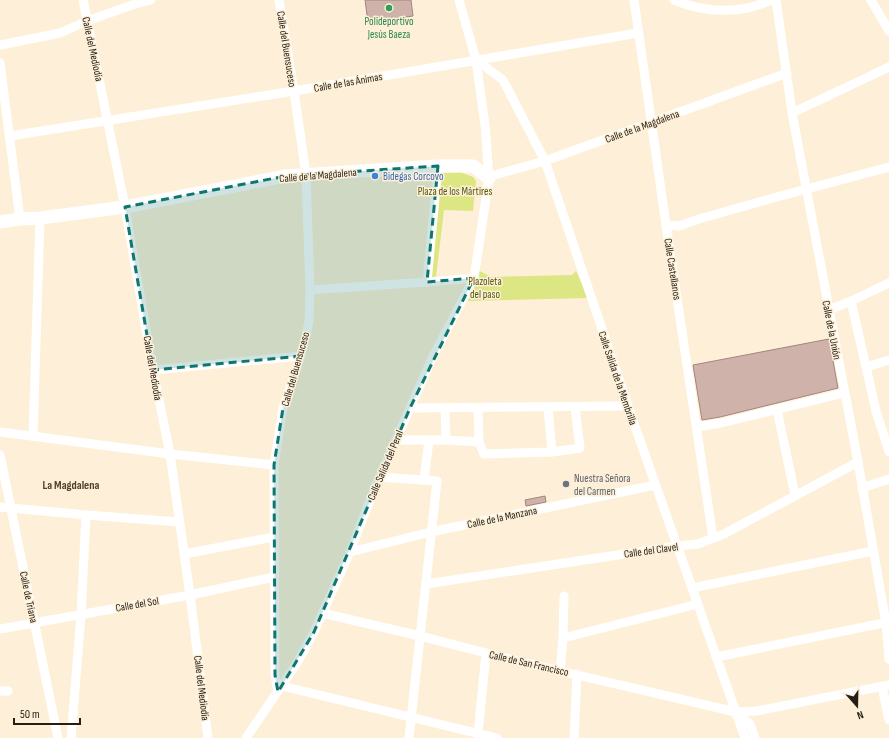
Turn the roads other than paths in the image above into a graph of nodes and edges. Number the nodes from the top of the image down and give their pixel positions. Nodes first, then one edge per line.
1 (83, 0) edge
2 (151, 0) edge
3 (279, 0) edge
4 (459, 0) edge
5 (634, 0) edge
6 (674, 0) edge
7 (772, 0) edge
8 (776, 0) edge
9 (871, 0) edge
10 (87, 21) junction
11 (889, 31) edge
12 (638, 33) junction
13 (0, 45) edge
14 (476, 60) junction
15 (0, 63) edge
16 (889, 67) edge
17 (787, 74) junction
18 (294, 91) junction
19 (792, 113) junction
20 (107, 120) junction
21 (652, 122) junction
22 (10, 136) junction
23 (545, 161) junction
24 (438, 166) junction
25 (889, 167) edge
26 (306, 175) junction
27 (490, 178) junction
28 (806, 189) junction
29 (125, 207) junction
30 (40, 218) junction
31 (20, 219) junction
32 (0, 222) edge
33 (666, 225) junction
34 (474, 278) junction
35 (427, 282) junction
36 (889, 283) edge
37 (310, 290) junction
38 (851, 301) junction
39 (829, 310) junction
40 (301, 356) junction
41 (889, 360) edge
42 (867, 367) junction
43 (153, 370) junction
44 (844, 393) junction
45 (628, 406) junction
46 (548, 407) junction
47 (575, 407) junction
48 (410, 408) junction
49 (445, 408) junction
50 (478, 408) junction
51 (777, 410) junction
52 (697, 427) junction
53 (0, 432) edge
54 (33, 436) junction
55 (395, 440) junction
56 (429, 440) junction
57 (446, 440) junction
58 (479, 442) junction
59 (552, 452) junction
60 (889, 452) edge
61 (170, 454) junction
62 (0, 455) edge
63 (858, 462) junction
64 (274, 465) junction
65 (380, 477) junction
66 (889, 479) edge
67 (424, 480) junction
68 (655, 485) junction
69 (862, 488) junction
70 (795, 495) junction
71 (0, 506) edge
72 (11, 507) junction
73 (86, 515) junction
74 (179, 522) junction
75 (431, 532) junction
76 (274, 537) junction
77 (714, 538) junction
78 (677, 546) junction
79 (873, 551) junction
80 (350, 552) junction
81 (184, 554) junction
82 (274, 577) junction
83 (426, 584) junction
84 (692, 588) junction
85 (190, 595) junction
86 (564, 596) dead end
87 (698, 604) junction
88 (322, 613) junction
89 (81, 614) junction
90 (35, 623) junction
91 (887, 623) edge
92 (0, 629) edge
93 (420, 636) junction
94 (563, 638) junction
95 (486, 653) junction
96 (716, 657) junction
97 (889, 659) edge
98 (560, 671) junction
99 (577, 674) junction
100 (886, 686) edge
101 (280, 689) junction
102 (736, 712) junction
103 (411, 717) junction
104 (889, 720) edge
105 (478, 734) junction
106 (58, 738) edge
107 (71, 738) edge
108 (208, 738) edge
109 (246, 738) edge
110 (409, 738) edge
111 (497, 738) edge
112 (574, 738) edge
113 (746, 738) edge
114 (755, 738) edge

1 - 10 street, Calle del Mediodía
2 - 10 street
3 - 18 street, Calle del Buensuceso
4 - 14 street, Calle Salida del Peral
5 - 12 street, Calle Castellanos
6 - 7 street
8 - 17 street, Calle de la Unión
9 - 11 street
10 - 13 street
10 - 20 street, Calle del Mediodía
12 - 14 street, Calle de las Ánimas
12 - 21 street, Calle Castellanos
14 - 18 street, Calle de las Ánimas
14 - 23 street, Calle Salida de la Membrilla
14 - 27 street, Calle Salida del Peral
15 - 22 street
16 - 19 street
17 - 19 street, Calle de la Unión
17 - 21 street, Calle de la Magdalena
18 - 20 street, Calle de las Ánimas
18 - 26 street, Calle del Buensuceso
19 - 28 street, Calle de la Unión
20 - 22 street, Calle de las Ánimas
20 - 29 street, Calle del Mediodía
21 - 23 street, Calle de la Magdalena
21 - 33 street, Calle Castellanos
22 - 31 street
23 - 27 street, Calle de la Magdalena
23 - 45 street, Calle Salida de la Membrilla
24 - 26 street, Calle de la Magdalena
24 - 27 street, Calle de la Magdalena
24 - 35 street
25 - 28 street
26 - 29 street, Calle de la Magdalena
26 - 37 street, Calle del Buensuceso
27 - 34 street, Calle Salida del Peral
28 - 33 street
28 - 39 street, Calle de la Unión
29 - 30 street, Calle de la Magdalena
29 - 43 street, Calle del Mediodía
30 - 31 street, Calle de la Magdalena
30 - 54 street
31 - 32 street, Calle de la Magdalena
33 - 52 street, Calle Castellanos
34 - 35 street
34 - 48 street, Calle Salida del Peral
35 - 37 street
36 - 38 street
37 - 40 street, Calle del Buensuceso
38 - 39 street
38 - 42 street
39 - 44 street, Calle de la Unión
40 - 43 street
40 - 64 street, Calle del Buensuceso
41 - 42 street
42 - 60 street
43 - 61 street, Calle del Mediodía
44 - 51 street
44 - 63 street, Calle de la Unión
45 - 47 street
45 - 68 street, Calle Salida de la Membrilla
46 - 47 street
46 - 50 street
46 - 59 street
47 - 59 street
48 - 49 street
48 - 55 street, Calle Salida del Peral
49 - 50 street
49 - 57 street
50 - 58 street
51 - 52 street
51 - 70 street
52 - 77 street, Calle Castellanos
53 - 54 street
54 - 61 street
55 - 56 street
55 - 65 street, Calle Salida del Peral
56 - 57 street
56 - 67 street
57 - 58 street
58 - 59 street
61 - 64 street
61 - 74 street, Calle del Mediodía
62 - 72 street, Calle de Triana
63 - 69 street, Calle de la Unión
63 - 70 street, Calle del Clavel
64 - 76 street, Calle del Buensuceso
65 - 67 street
65 - 80 street, Calle Salida del Peral
66 - 69 street
67 - 75 street
68 - 75 street, Calle de la Manzana
68 - 78 street, Calle Salida de la Membrilla
69 - 79 street, Calle de la Unión
70 - 77 street, Calle del Clavel
71 - 72 street
72 - 73 street
72 - 90 street, Calle de Triana
73 - 74 street
73 - 89 street
74 - 81 street, Calle del Mediodía
75 - 80 street, Calle de la Manzana
75 - 83 street
76 - 81 street
76 - 82 street, Calle del Buensuceso
77 - 78 street, Calle del Clavel
78 - 83 street, Calle del Clavel
78 - 84 street, Calle Salida de la Membrilla
79 - 84 street
79 - 91 street, Calle de la Unión
80 - 88 street, Calle Salida del Peral
81 - 85 street, Calle del Mediodía
82 - 85 street, Calle del Sol
82 - 101 street, Calle del Buensuceso
83 - 93 street
84 - 87 street, Calle Salida de la Membrilla
85 - 89 street, Calle del Sol
85 - 108 street, Calle del Mediodía
86 - 94 street
87 - 94 street
87 - 96 street, Calle Salida de la Membrilla
88 - 93 street, Calle de San Francisco
88 - 101 street, Calle Salida del Peral
89 - 90 street, Calle del Sol
89 - 107 street
90 - 92 street, Calle del Sol
90 - 106 street, Calle de Triana
91 - 96 street
91 - 97 street, Calle de la Unión
93 - 95 street, Calle de San Francisco
93 - 103 street
94 - 98 street
95 - 98 street, Calle de San Francisco
95 - 105 street
96 - 102 street, Calle Salida de la Membrilla
98 - 99 street, Calle de San Francisco
99 - 102 street, Calle de San Francisco
99 - 112 street
100 - 102 street
100 - 104 street
101 - 103 street
101 - 109 street, Calle Salida del Peral
102 - 113 street, Calle Salida de la Membrilla
102 - 114 street, Calle Salida de la Membrilla
103 - 105 street
103 - 110 street
105 - 111 street

